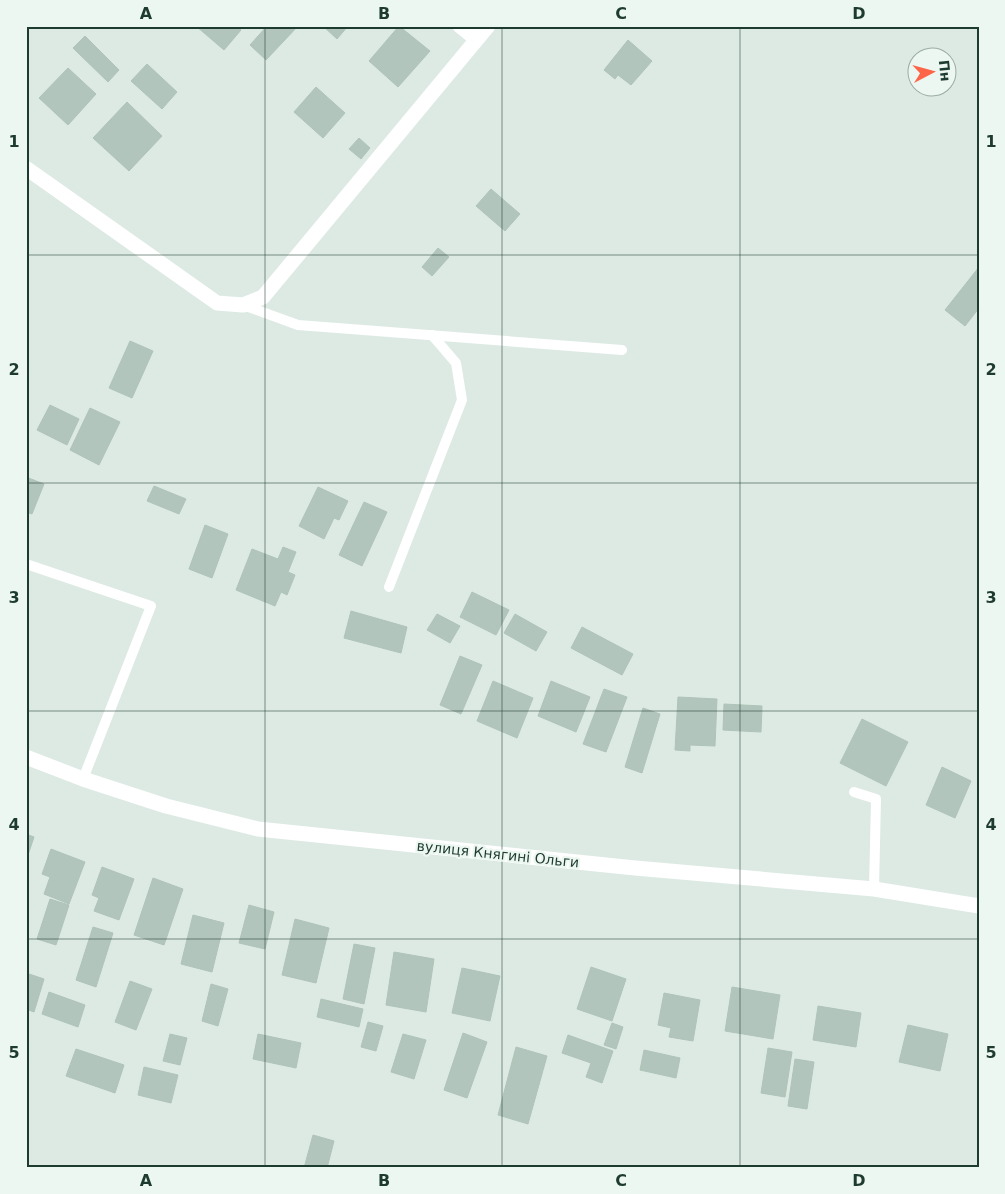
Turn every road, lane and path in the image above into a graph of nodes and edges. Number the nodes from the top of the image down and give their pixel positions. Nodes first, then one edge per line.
1 (460, 26) edge
2 (488, 26) edge
3 (476, 39) junction
4 (26, 168) edge
5 (243, 305) junction
6 (432, 335) junction
7 (622, 350) dead end
8 (26, 564) edge
9 (389, 588) dead end
10 (26, 757) edge
11 (83, 779) junction
12 (854, 792) dead end
13 (874, 889) junction
14 (979, 906) edge

1 - 3 street
2 - 3 street
3 - 5 street
4 - 5 street
5 - 6 lane
6 - 7 lane
6 - 9 lane
8 - 11 lane
10 - 11 street, вулиця Княгині Ольги
11 - 13 street, вулиця Княгині Ольги
12 - 13 lane
13 - 14 street, вулиця Княгині Ольги

